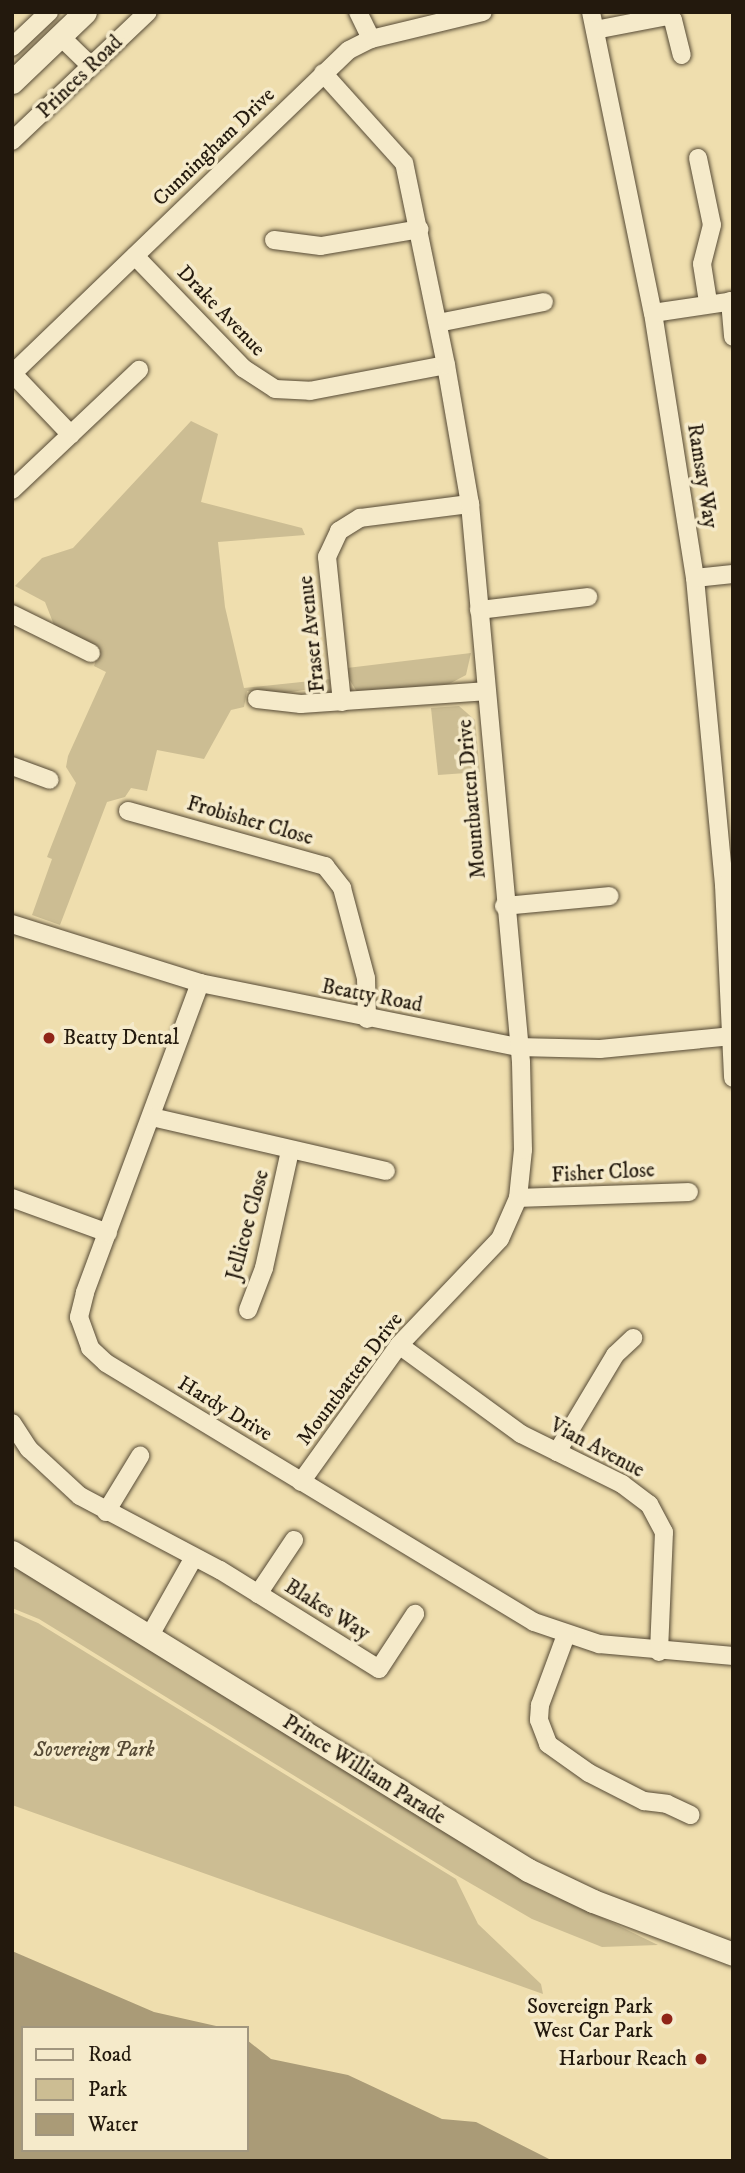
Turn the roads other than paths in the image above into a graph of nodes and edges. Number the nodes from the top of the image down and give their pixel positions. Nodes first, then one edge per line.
1 (49, 12) edge
2 (85, 12) edge
3 (148, 12) edge
4 (358, 12) edge
5 (482, 12) edge
6 (593, 21) edge
7 (60, 36) junction
8 (372, 39) junction
9 (12, 47) edge
10 (682, 55) dead end
11 (91, 66) junction
12 (323, 73) junction
13 (12, 82) edge
14 (12, 141) edge
15 (698, 158) dead end
16 (420, 229) junction
17 (274, 240) dead end
18 (135, 256) junction
19 (731, 301) edge
20 (544, 302) dead end
21 (708, 302) junction
22 (653, 313) junction
23 (438, 323) junction
24 (733, 337) edge
25 (446, 365) junction
26 (139, 370) dead end
27 (13, 374) edge
28 (71, 435) junction
29 (12, 490) edge
30 (470, 504) junction
31 (733, 574) edge
32 (695, 578) junction
33 (588, 597) dead end
34 (479, 610) junction
35 (12, 614) edge
36 (91, 653) dead end
37 (485, 691) junction
38 (257, 699) dead end
39 (342, 702) junction
40 (12, 766) edge
41 (50, 780) dead end
42 (128, 811) dead end
43 (728, 884) edge
44 (610, 897) dead end
45 (504, 906) junction
46 (12, 924) edge
47 (201, 983) junction
48 (367, 1019) junction
49 (732, 1036) edge
50 (518, 1047) junction
51 (733, 1078) edge
52 (152, 1117) junction
53 (290, 1151) junction
54 (386, 1171) dead end
55 (689, 1192) dead end
56 (12, 1198) edge
57 (518, 1198) junction
58 (108, 1233) junction
59 (248, 1310) dead end
60 (633, 1338) dead end
61 (399, 1345) junction
62 (12, 1423) edge
63 (557, 1452) junction
64 (140, 1456) dead end
65 (301, 1482) junction
66 (106, 1512) junction
67 (294, 1540) dead end
68 (12, 1552) edge
69 (193, 1559) junction
70 (258, 1594) junction
71 (415, 1614) dead end
72 (566, 1635) junction
73 (149, 1637) junction
74 (659, 1652) junction
75 (733, 1656) edge
76 (691, 1815) dead end
77 (733, 1954) edge

1 - 9 street
2 - 7 street, Princes Road
3 - 11 street, Princes Road
4 - 8 street
5 - 8 street, Cunningham Drive
6 - 10 street
6 - 22 street, Ramsay Way
7 - 11 street
7 - 13 street, Princes Road
8 - 12 street, Cunningham Drive
11 - 14 street, Princes Road
12 - 16 street, Mountbatten Drive
12 - 18 street, Cunningham Drive
15 - 21 street
16 - 17 street
16 - 23 street, Mountbatten Drive
18 - 25 street, Drake Avenue
18 - 27 street, Cunningham Drive
19 - 21 street
19 - 24 street
20 - 23 street
21 - 22 street
22 - 32 street, Ramsay Way
23 - 25 street, Mountbatten Drive
25 - 30 street, Mountbatten Drive
26 - 28 street
27 - 28 street
28 - 29 street
30 - 34 street, Mountbatten Drive
30 - 39 street, Fraser Avenue
31 - 32 street
32 - 43 street, Ramsay Way
33 - 34 street
34 - 37 street, Mountbatten Drive
35 - 36 street
37 - 39 street, Fraser Avenue
37 - 45 street, Mountbatten Drive
38 - 39 street, Fraser Avenue
40 - 41 street
42 - 48 street, Frobisher Close
43 - 49 street, Ramsay Way
44 - 45 street
45 - 50 street, Mountbatten Drive
46 - 47 street, Beatty Road
47 - 48 street, Beatty Road
47 - 52 street, Hardy Drive
48 - 50 street, Beatty Road
49 - 50 street, Beatty Road
49 - 51 street, Ramsay Way
50 - 57 street, Mountbatten Drive
52 - 53 street, Jellicoe Close
52 - 58 street, Hardy Drive
53 - 54 street, Jellicoe Close
53 - 59 street, Jellicoe Close
55 - 57 street, Fisher Close
56 - 58 street
57 - 61 street, Mountbatten Drive
58 - 65 street, Hardy Drive
60 - 63 street
61 - 63 street, Vian Avenue
61 - 65 street, Mountbatten Drive
62 - 66 street, Blakes Way
63 - 74 street, Vian Avenue
64 - 66 street
65 - 72 street, Hardy Drive
66 - 69 street, Blakes Way
67 - 70 street
68 - 73 street, Prince William Parade
69 - 70 street, Blakes Way
69 - 73 street
70 - 71 street, Blakes Way
72 - 74 street, Hardy Drive
72 - 76 street
73 - 77 street, Prince William Parade
74 - 75 street, Hardy Drive

